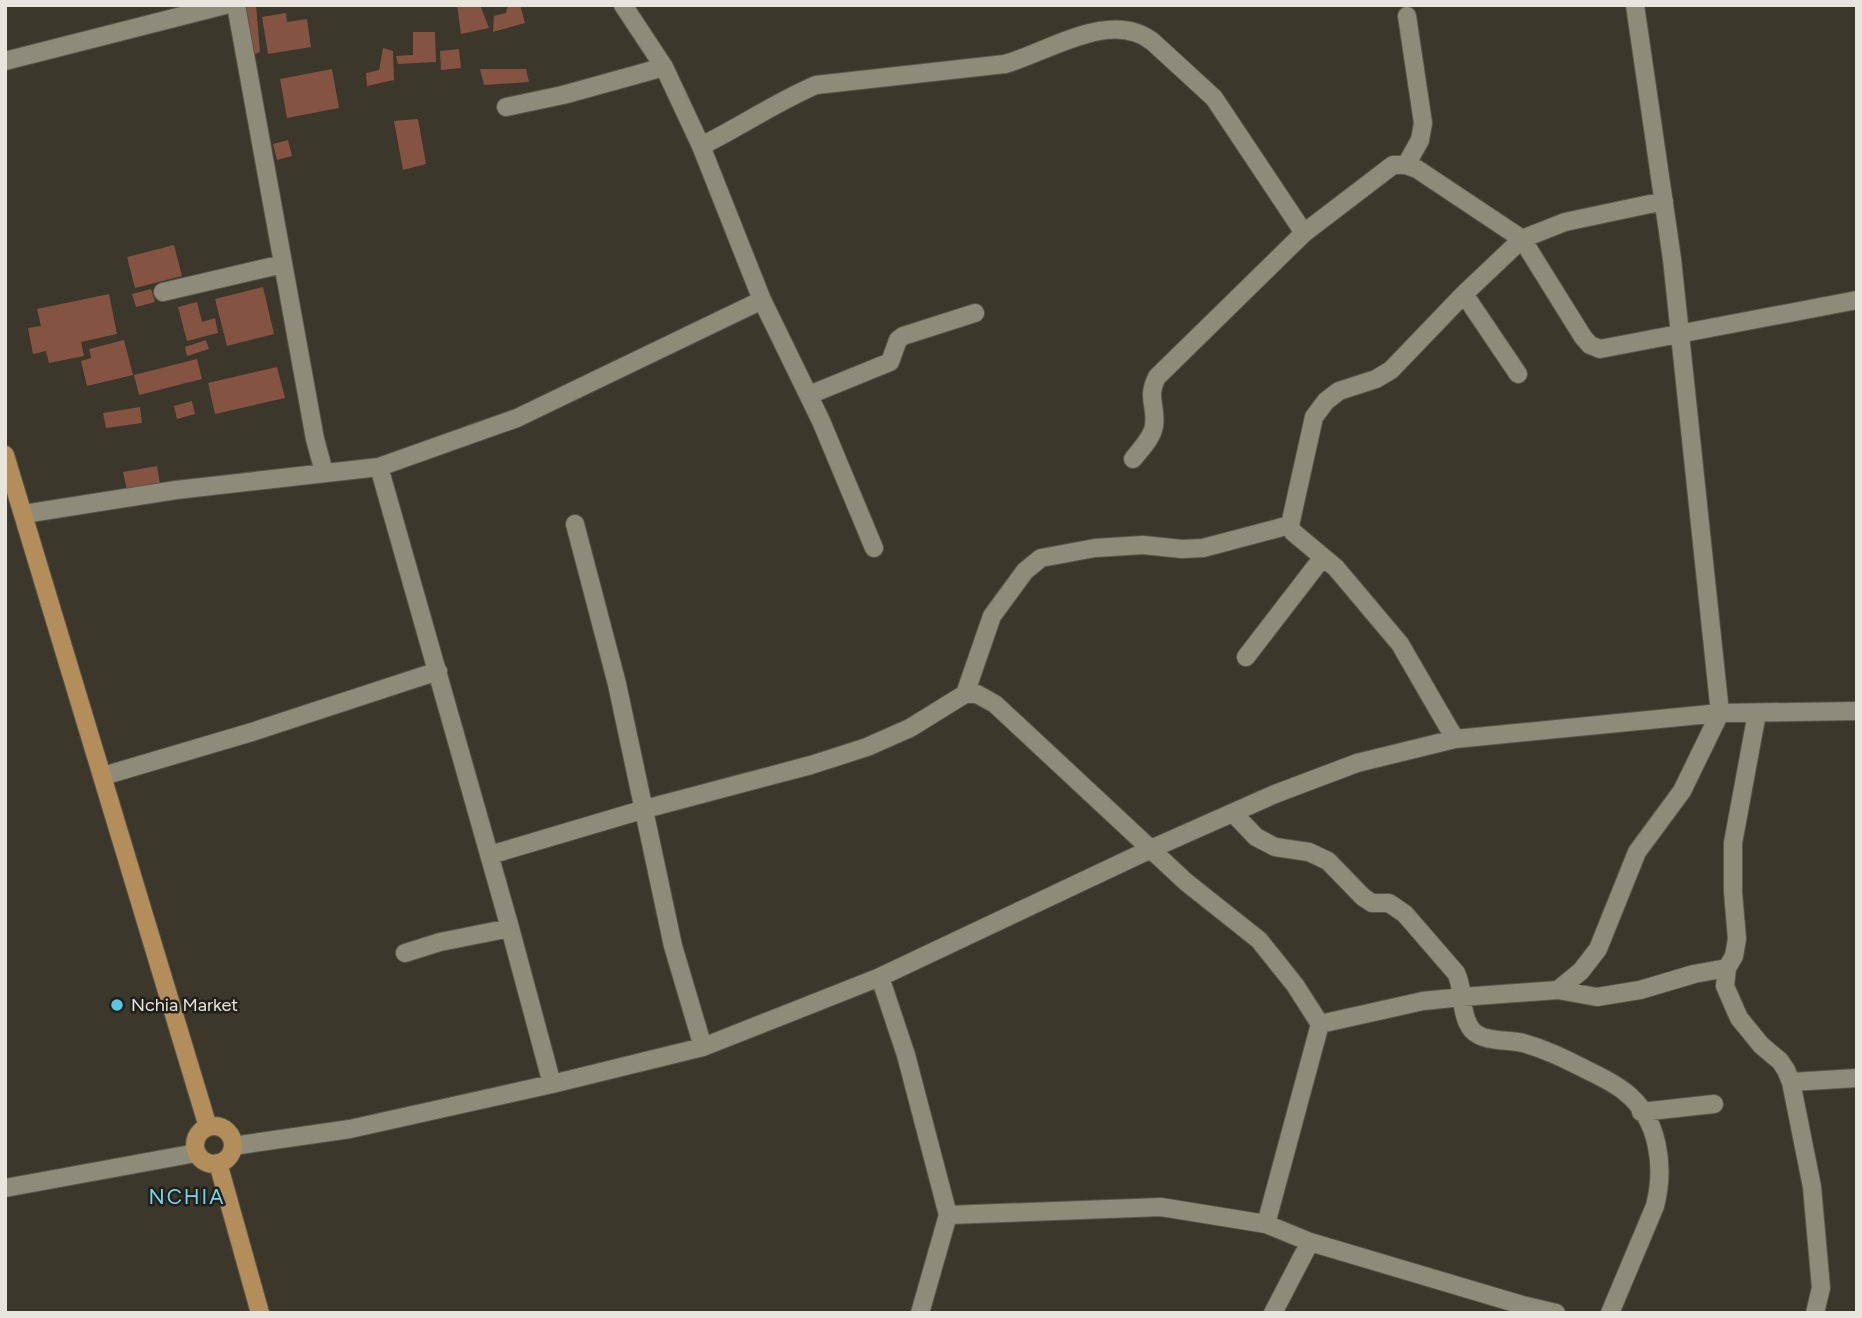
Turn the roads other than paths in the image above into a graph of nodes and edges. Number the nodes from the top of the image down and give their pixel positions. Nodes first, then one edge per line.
1 (225, 5) edge
2 (236, 5) edge
3 (623, 5) edge
4 (1635, 5) edge
5 (1407, 16) dead end
6 (5, 61) edge
7 (664, 67) junction
8 (506, 107) dead end
9 (701, 146) junction
10 (1406, 165) junction
11 (1664, 201) junction
12 (1304, 233) junction
13 (1522, 239) junction
14 (283, 264) junction
15 (163, 292) dead end
16 (1464, 294) junction
17 (762, 300) junction
18 (1857, 300) edge
19 (975, 313) dead end
20 (1680, 333) junction
21 (1518, 374) dead end
22 (809, 395) junction
23 (5, 455) edge
24 (1133, 459) dead end
25 (379, 467) junction
26 (324, 472) junction
27 (24, 514) junction
28 (575, 524) dead end
29 (1290, 525) junction
30 (874, 548) dead end
31 (1323, 557) junction
32 (1246, 657) dead end
33 (438, 671) junction
34 (965, 694) junction
35 (1857, 711) edge
36 (1720, 713) junction
37 (1757, 713) junction
38 (1455, 739) junction
39 (103, 776) junction
40 (645, 809) junction
41 (1233, 813) junction
42 (1151, 849) junction
43 (490, 855) junction
44 (510, 928) junction
45 (405, 953) dead end
46 (1727, 968) junction
47 (880, 977) junction
48 (1558, 990) junction
49 (1462, 997) junction
50 (1320, 1024) junction
51 (703, 1047) junction
52 (1857, 1077) edge
53 (1791, 1082) junction
54 (552, 1084) junction
55 (1714, 1104) dead end
56 (1641, 1112) junction
57 (208, 1127) junction
58 (233, 1146) junction
59 (196, 1153) junction
60 (218, 1163) junction
61 (5, 1188) edge
62 (948, 1215) junction
63 (1266, 1224) junction
64 (1310, 1242) junction
65 (260, 1313) edge
66 (920, 1313) edge
67 (1273, 1313) edge
68 (1556, 1313) edge
69 (1610, 1313) edge
70 (1815, 1313) edge

1 - 6 street
2 - 14 street
3 - 7 street
4 - 11 street
5 - 10 street
7 - 8 street
7 - 9 street
9 - 12 street
9 - 17 street
10 - 12 street
10 - 13 street
11 - 13 street
11 - 20 street
12 - 24 street
13 - 16 street
13 - 20 street
14 - 15 street
14 - 26 street
16 - 21 street
16 - 29 street
17 - 22 street
17 - 25 street
18 - 20 street
19 - 22 street
20 - 36 street
22 - 30 street
23 - 27 main road
25 - 26 street
25 - 33 street
26 - 27 street
27 - 39 main road
28 - 40 street
29 - 31 street
29 - 34 street
31 - 32 street
31 - 38 street
33 - 39 street
33 - 43 street
34 - 40 street
34 - 42 street
35 - 37 street
36 - 37 street
36 - 38 street
36 - 48 street
37 - 46 street
38 - 41 street
39 - 57 main road
40 - 43 street
40 - 51 street
41 - 42 street
41 - 49 street
42 - 47 street
42 - 50 street
43 - 44 street
44 - 45 street
44 - 54 street
46 - 48 street
46 - 53 street
47 - 51 street
47 - 62 street
48 - 49 street
49 - 50 street
49 - 56 street
50 - 63 street
51 - 54 street
52 - 53 street
53 - 70 street
54 - 58 street
55 - 56 street
56 - 69 street
57 - 58 main road
57 - 59 main road
58 - 60 main road
59 - 60 main road
59 - 61 street
60 - 65 main road
62 - 63 street
62 - 66 street
63 - 64 street
64 - 67 street
64 - 68 street

